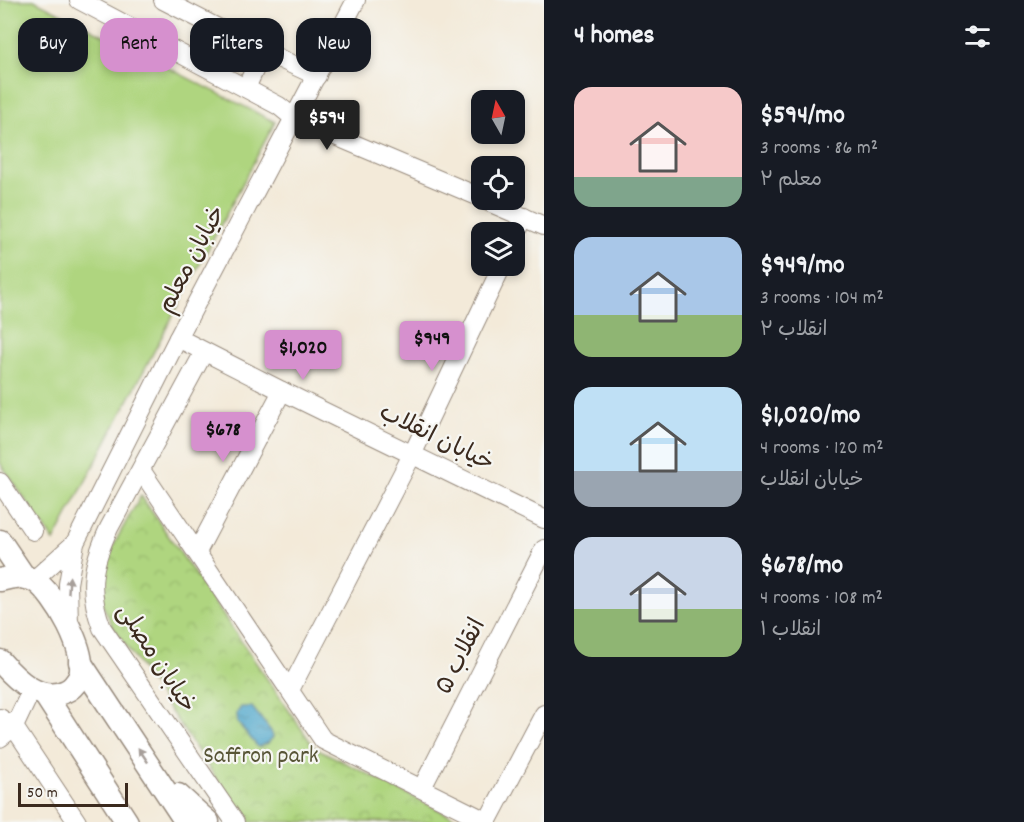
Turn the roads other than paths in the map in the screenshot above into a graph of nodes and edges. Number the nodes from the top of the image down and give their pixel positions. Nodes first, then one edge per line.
1 (79, 0) edge
2 (163, 0) edge
3 (356, 0) edge
4 (198, 18) edge
5 (284, 61) edge
6 (253, 72) edge
7 (317, 76) junction
8 (246, 88) junction
9 (295, 119) junction
10 (471, 194) edge
11 (508, 210) edge
12 (524, 217) junction
13 (522, 222) edge
14 (544, 226) edge
15 (498, 276) edge
16 (178, 338) junction
17 (204, 352) junction
18 (282, 391) junction
19 (413, 453) junction
20 (141, 470) junction
21 (0, 482) edge
22 (544, 519) edge
23 (33, 531) dead end
24 (0, 541) edge
25 (75, 543) junction
26 (544, 549) edge
27 (197, 552) junction
28 (30, 579) junction
29 (0, 580) edge
30 (69, 627) junction
31 (0, 661) edge
32 (80, 662) junction
33 (290, 690) junction
34 (39, 692) junction
35 (544, 714) edge
36 (5, 728) edge
37 (158, 777) junction
38 (422, 788) junction
39 (77, 822) edge
40 (128, 822) edge
41 (186, 822) edge
42 (208, 822) edge
43 (235, 822) edge
44 (487, 822) edge

1 - 8 street
2 - 4 street
3 - 7 street, خیابان معلم
5 - 7 street
6 - 8 street
7 - 9 street, خیابان معلم
8 - 9 street
9 - 10 street
9 - 16 street, خیابان معلم
11 - 12 street
12 - 13 street
12 - 14 street
15 - 19 street
16 - 17 street, خیابان انقلاب
16 - 25 street, خیابان معلم
17 - 18 street, خیابان انقلاب
17 - 20 street, خیابان مصلی
18 - 19 street, خیابان انقلاب
18 - 27 street
19 - 22 street, خیابان انقلاب
19 - 33 street
20 - 27 street
20 - 43 street, خیابان مصلی
21 - 23 street
24 - 28 main road
25 - 28 street
30 -> 25 street
26 - 38 street, انقلاب ۵
27 - 33 street
28 - 29 main road
28 - 30 main road
30 - 32 main road
31 - 34 main road
32 - 34 main road
37 -> 32 main road
33 - 38 street
34 - 36 street
34 - 40 main road
35 - 44 street
36 - 39 street
37 - 41 main road
37 - 42 main road
38 - 44 street

